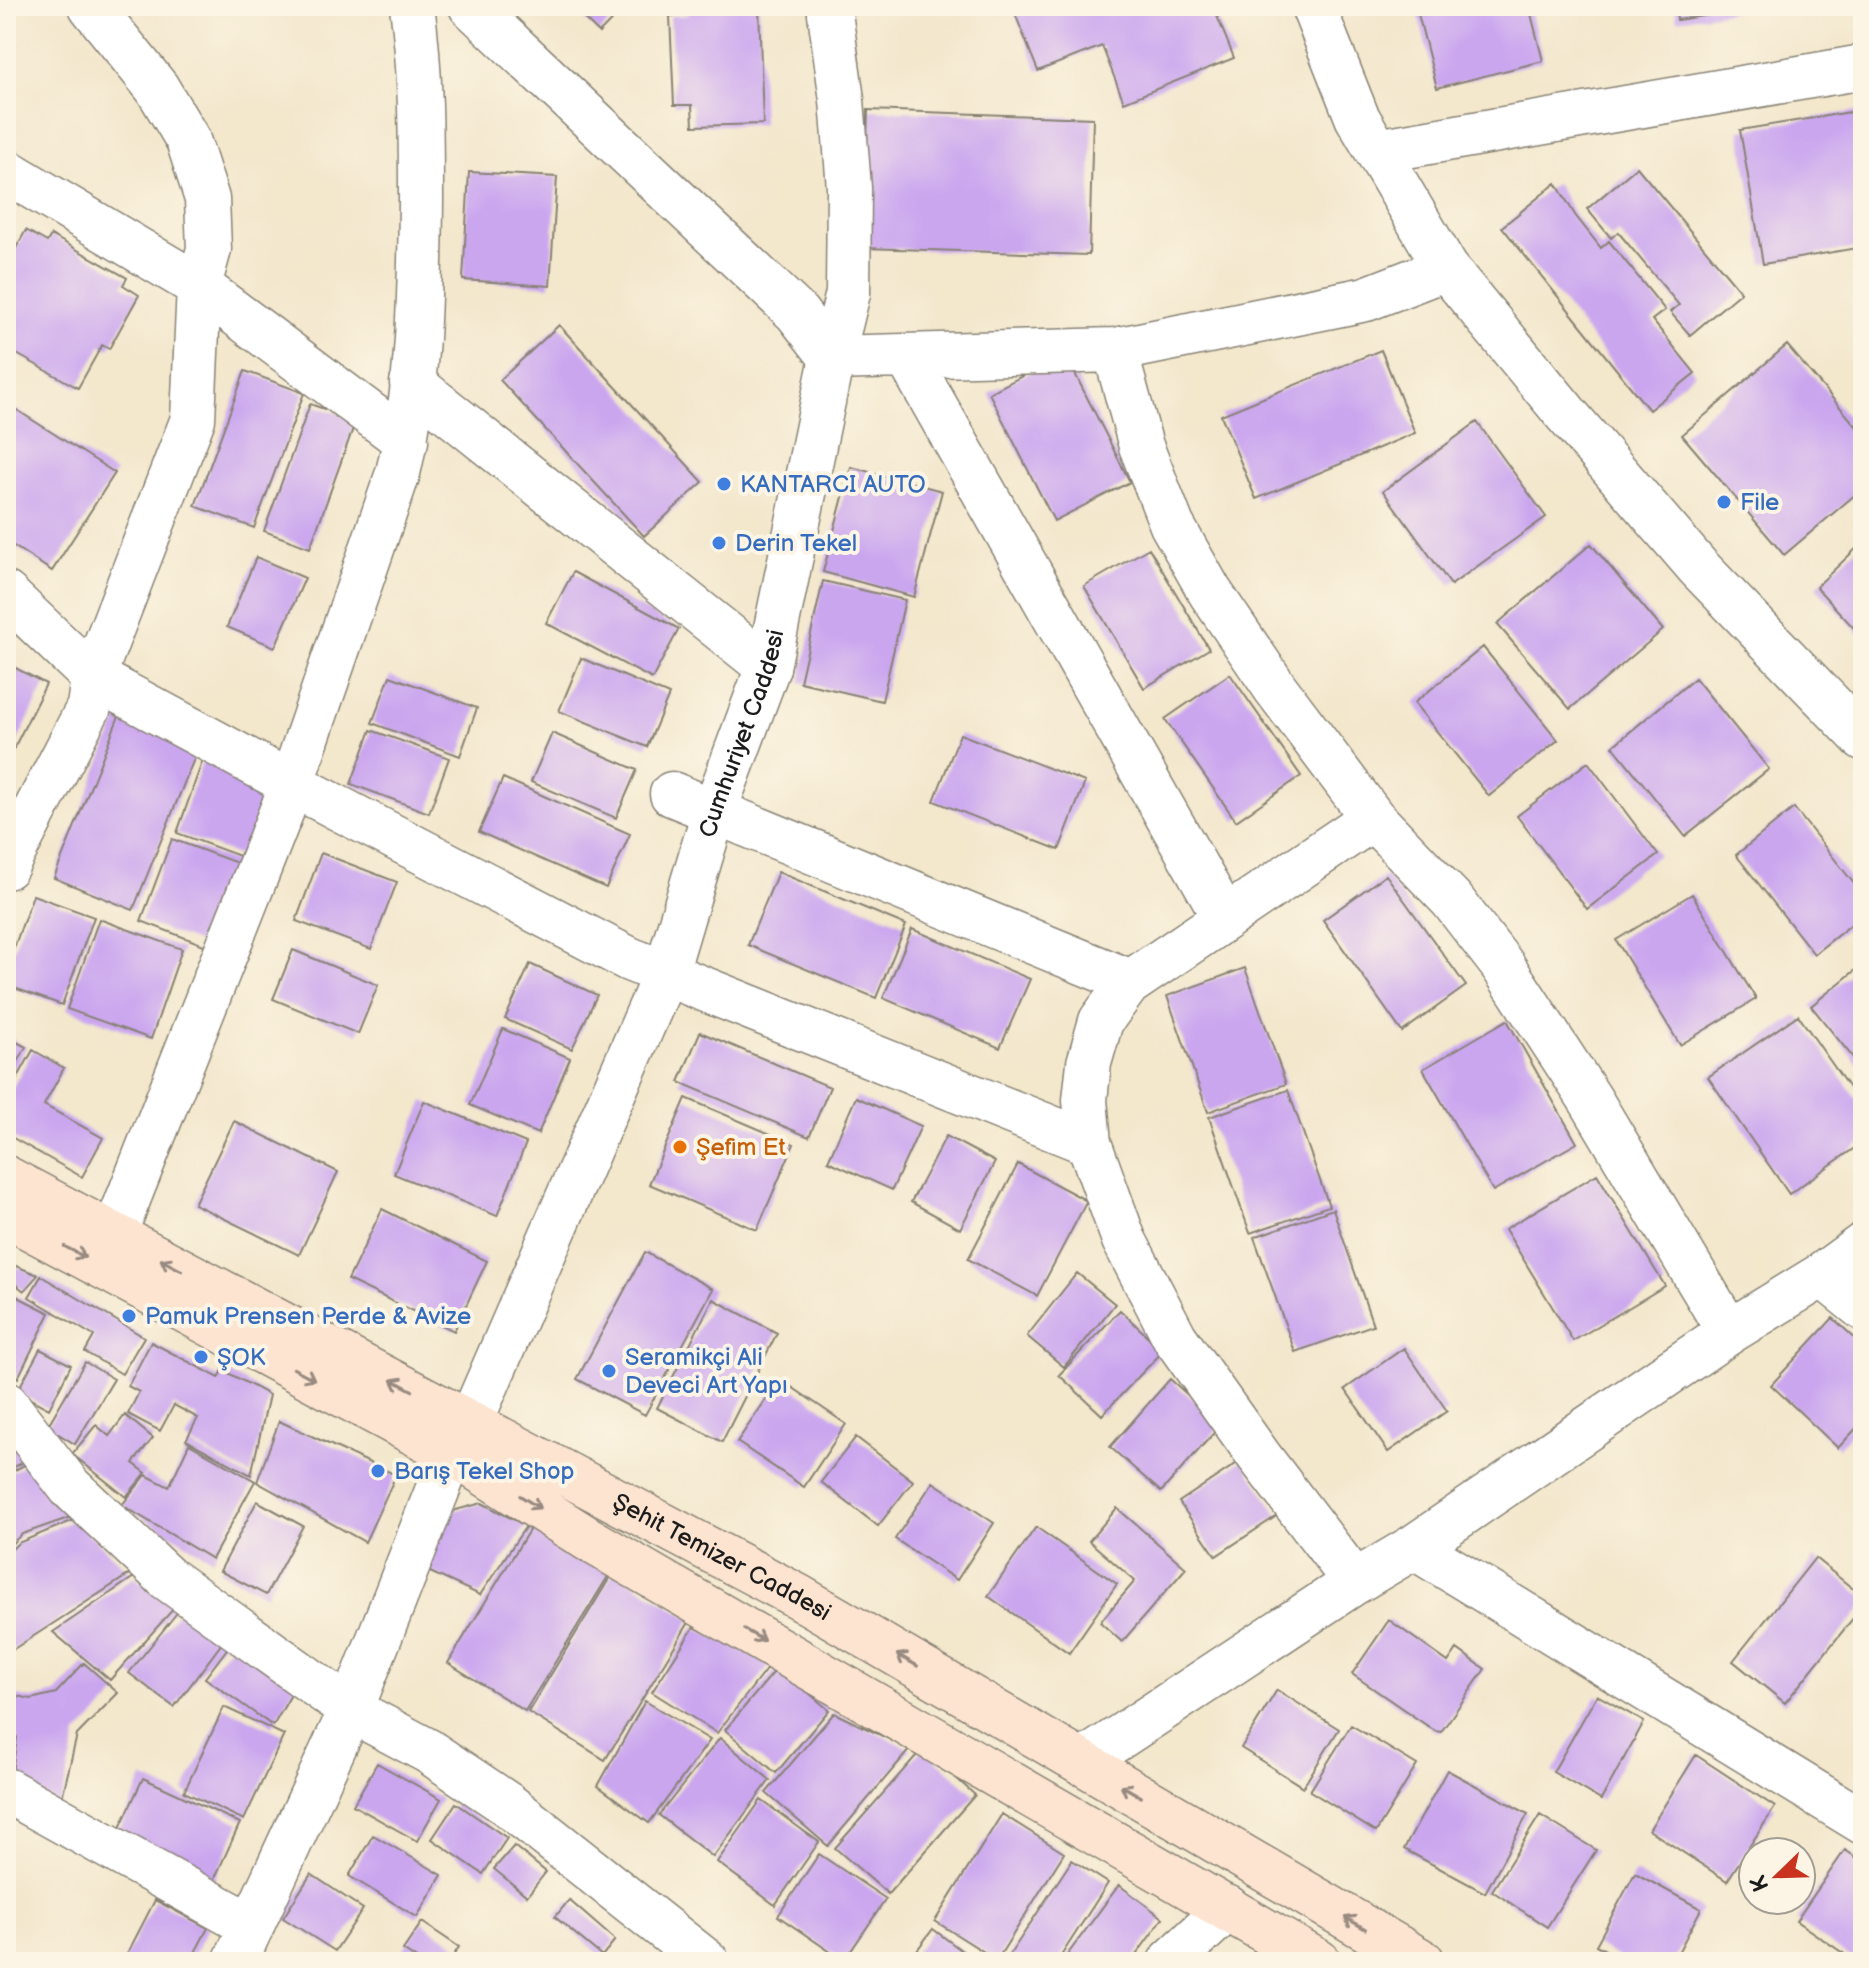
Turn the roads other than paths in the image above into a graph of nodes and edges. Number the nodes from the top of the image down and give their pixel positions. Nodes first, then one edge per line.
1 (91, 6) edge
2 (412, 6) edge
3 (471, 6) edge
4 (829, 6) edge
5 (1313, 6) edge
6 (1863, 67) edge
7 (1377, 151) junction
8 (6, 171) edge
9 (1446, 268) junction
10 (199, 286) junction
11 (1115, 350) junction
12 (907, 356) junction
13 (832, 358) junction
14 (412, 383) junction
15 (406, 441) junction
16 (6, 594) edge
17 (768, 667) junction
18 (93, 677) junction
19 (1863, 738) edge
20 (292, 784) junction
21 (672, 794) dead end
22 (714, 812) junction
23 (1373, 818) junction
24 (6, 867) edge
25 (1225, 918) junction
26 (666, 972) junction
27 (1131, 982) junction
28 (1089, 1143) junction
29 (6, 1178) edge
30 (6, 1215) edge
31 (114, 1235) junction
32 (1863, 1245) edge
33 (1822, 1275) junction
34 (1863, 1308) edge
35 (1729, 1332) junction
36 (6, 1404) edge
37 (461, 1437) junction
38 (1414, 1547) junction
39 (1355, 1582) junction
40 (351, 1710) junction
41 (1082, 1762) junction
42 (6, 1790) edge
43 (1863, 1822) edge
44 (1228, 1908) junction
45 (244, 1944) edge
46 (707, 1962) edge
47 (1170, 1962) edge
48 (1319, 1962) edge
49 (1423, 1962) edge

1 - 10 street
2 - 14 street
3 - 13 street
4 - 13 street, Cumhuriyet Caddesi
5 - 7 street
6 - 7 street
7 - 9 street
8 - 10 street
9 - 11 street
9 - 19 street
10 - 15 street
10 - 18 street
11 - 12 street
11 - 23 street
12 - 13 street
12 - 25 street
13 - 17 street, Cumhuriyet Caddesi
14 - 15 street
14 - 17 street
15 - 20 street
16 - 18 street
17 - 22 street, Cumhuriyet Caddesi
18 - 20 street
18 - 24 street
20 - 26 street
20 - 31 street
21 - 22 street
22 - 26 street, Cumhuriyet Caddesi
22 - 27 street
23 - 25 street
23 - 35 street
25 - 27 street
26 - 28 street
26 - 37 street, Cumhuriyet Caddesi
27 - 28 street
28 - 39 street
29 - 31 main road, Şehit Temizer Caddesi
30 -> 37 main road, Şehit Temizer Caddesi
37 -> 31 main road, Şehit Temizer Caddesi
32 - 33 street
33 - 34 street
33 - 35 street
35 - 38 street
36 - 40 street
37 - 40 street, Cumhuriyet Caddesi
41 -> 37 main road, Şehit Temizer Caddesi
37 -> 44 main road, Şehit Temizer Caddesi
38 - 39 street
38 - 43 street
39 - 41 street
40 - 45 street, Cumhuriyet Caddesi
40 - 46 street
49 -> 41 main road, Şehit Temizer Caddesi
42 - 45 street
44 - 47 street
44 - 48 main road, Şehit Temizer Caddesi

